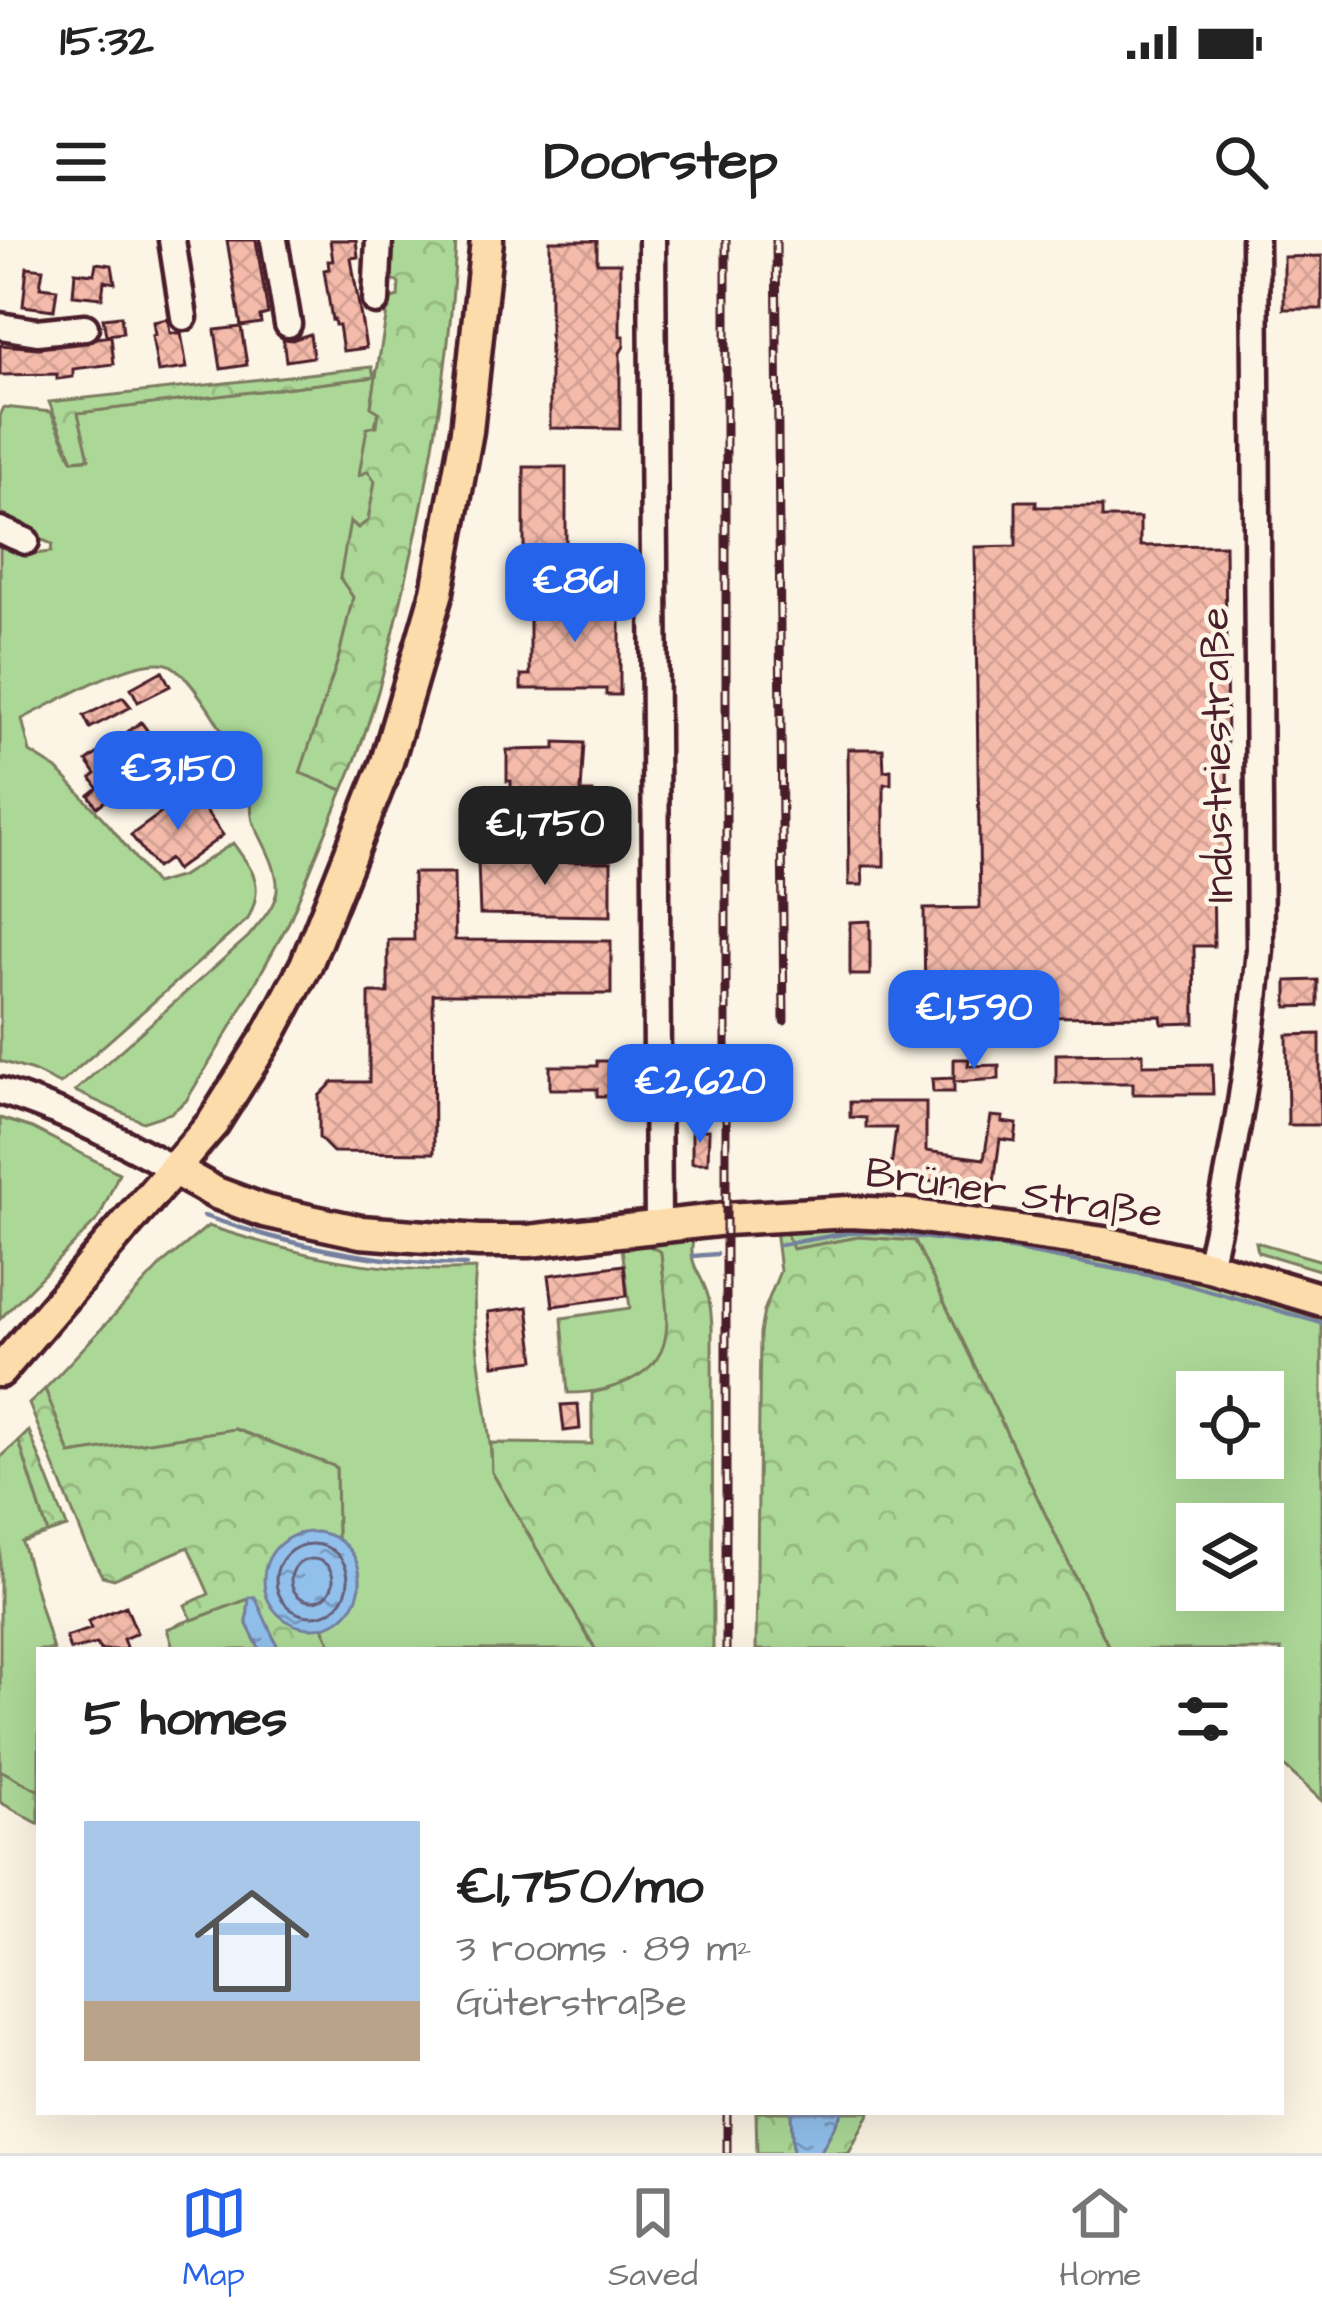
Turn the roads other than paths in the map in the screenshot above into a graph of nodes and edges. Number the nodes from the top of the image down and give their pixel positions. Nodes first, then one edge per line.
1 (172, 240) edge
2 (274, 240) edge
3 (379, 240) edge
4 (487, 240) edge
5 (652, 240) edge
6 (1255, 240) edge
7 (376, 301) dead end
8 (184, 317) dead end
9 (287, 324) dead end
10 (0, 326) edge
11 (86, 327) dead end
12 (0, 530) edge
13 (26, 541) dead end
14 (0, 1091) edge
15 (175, 1170) junction
16 (658, 1226) junction
17 (1209, 1266) junction
18 (1322, 1300) edge
19 (0, 1371) edge

1 - 8 street
2 - 9 street
3 - 7 street
4 - 15 main road
5 - 16 street
6 - 17 street, Industriestraße
10 - 11 street
12 - 13 street
14 - 15 street, Brüner Straße
15 - 16 main road, Brüner Straße
15 - 19 main road
16 - 17 main road, Brüner Straße
17 - 18 main road, Brüner Straße

